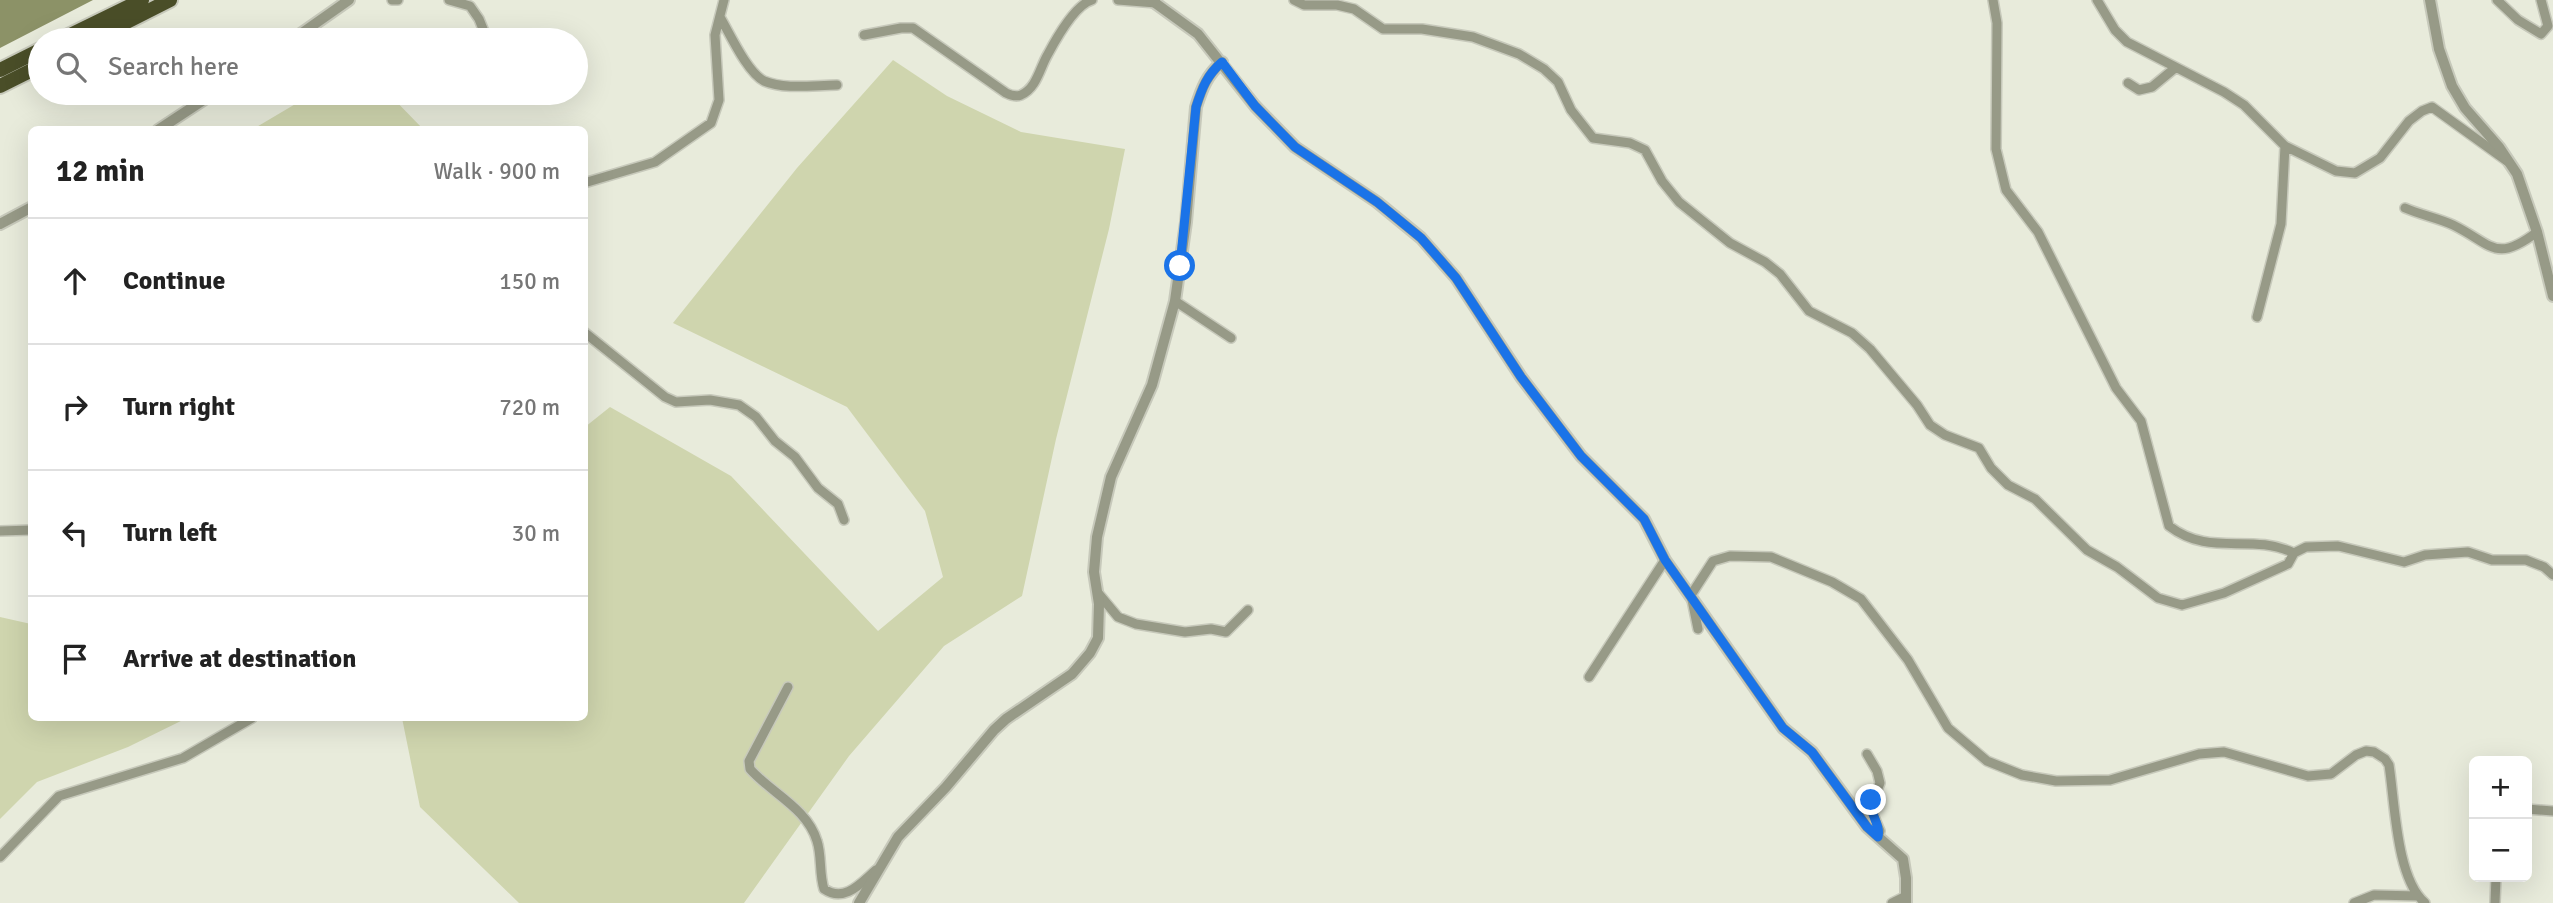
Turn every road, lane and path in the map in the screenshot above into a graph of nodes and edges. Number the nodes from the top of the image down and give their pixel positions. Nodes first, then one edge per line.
1 (142, 0) edge
2 (170, 0) edge
3 (349, 0) edge
4 (392, 0) edge
5 (398, 0) edge
6 (449, 0) edge
7 (724, 0) edge
8 (1092, 0) edge
9 (1118, 0) edge
10 (1294, 0) edge
11 (1993, 0) edge
12 (2097, 0) edge
13 (2430, 0) edge
14 (2497, 0) edge
15 (2542, 0) edge
16 (1153, 2) edge
17 (720, 17) junction
18 (85, 28) edge
19 (115, 28) edge
20 (309, 28) edge
21 (483, 28) edge
22 (864, 35) dead end
23 (28, 56) edge
24 (1222, 62) junction
25 (2175, 68) junction
26 (0, 70) edge
27 (28, 72) edge
28 (2128, 83) dead end
29 (837, 85) dead end
30 (0, 86) edge
31 (196, 105) edge
32 (164, 126) edge
33 (2285, 146) junction
34 (2509, 162) junction
35 (588, 182) edge
36 (2405, 208) dead end
37 (28, 209) edge
38 (0, 224) edge
39 (2537, 232) junction
40 (2553, 296) edge
41 (1175, 301) junction
42 (2257, 317) dead end
43 (588, 335) edge
44 (1231, 338) dead end
45 (844, 520) dead end
46 (0, 530) edge
47 (28, 530) edge
48 (2294, 553) junction
49 (1665, 560) junction
50 (2553, 575) edge
51 (1095, 588) junction
52 (1691, 595) junction
53 (1248, 610) dead end
54 (1698, 629) dead end
55 (1589, 677) dead end
56 (788, 687) dead end
57 (247, 721) edge
58 (1867, 754) dead end
59 (2532, 809) edge
60 (2553, 811) edge
61 (1878, 837) junction
62 (0, 857) edge
63 (878, 868) junction
64 (2496, 882) edge
65 (1906, 900) edge
66 (2422, 900) edge
67 (859, 903) edge
68 (1892, 903) edge
69 (2354, 903) edge
70 (2496, 903) edge

1 - 18 highway
2 - 19 highway
3 - 20 street
4 - 5 street
6 - 21 street
7 - 17 street
8 - 22 street
9 - 16 street
10 - 48 street
11 - 48 street
12 - 25 street
13 - 34 street
14 - 15 street
16 - 24 street
17 - 29 street
17 - 35 street
23 - 26 highway
24 - 41 street
24 - 49 street
25 - 28 street
25 - 33 street
27 - 30 highway
31 - 32 street
33 - 34 street
33 - 42 street
34 - 39 street
36 - 39 street
37 - 38 street
39 - 40 street
41 - 44 street
41 - 51 street
43 - 45 street
46 - 47 street
48 - 50 street
49 - 52 street
49 - 55 street
51 - 53 street
51 - 63 street
52 - 54 street
52 - 61 street
52 - 66 street
56 - 63 street
57 - 62 street
58 - 61 street
59 - 60 street
61 - 65 street
63 - 67 street
64 - 70 street
65 - 68 street
66 - 69 street

